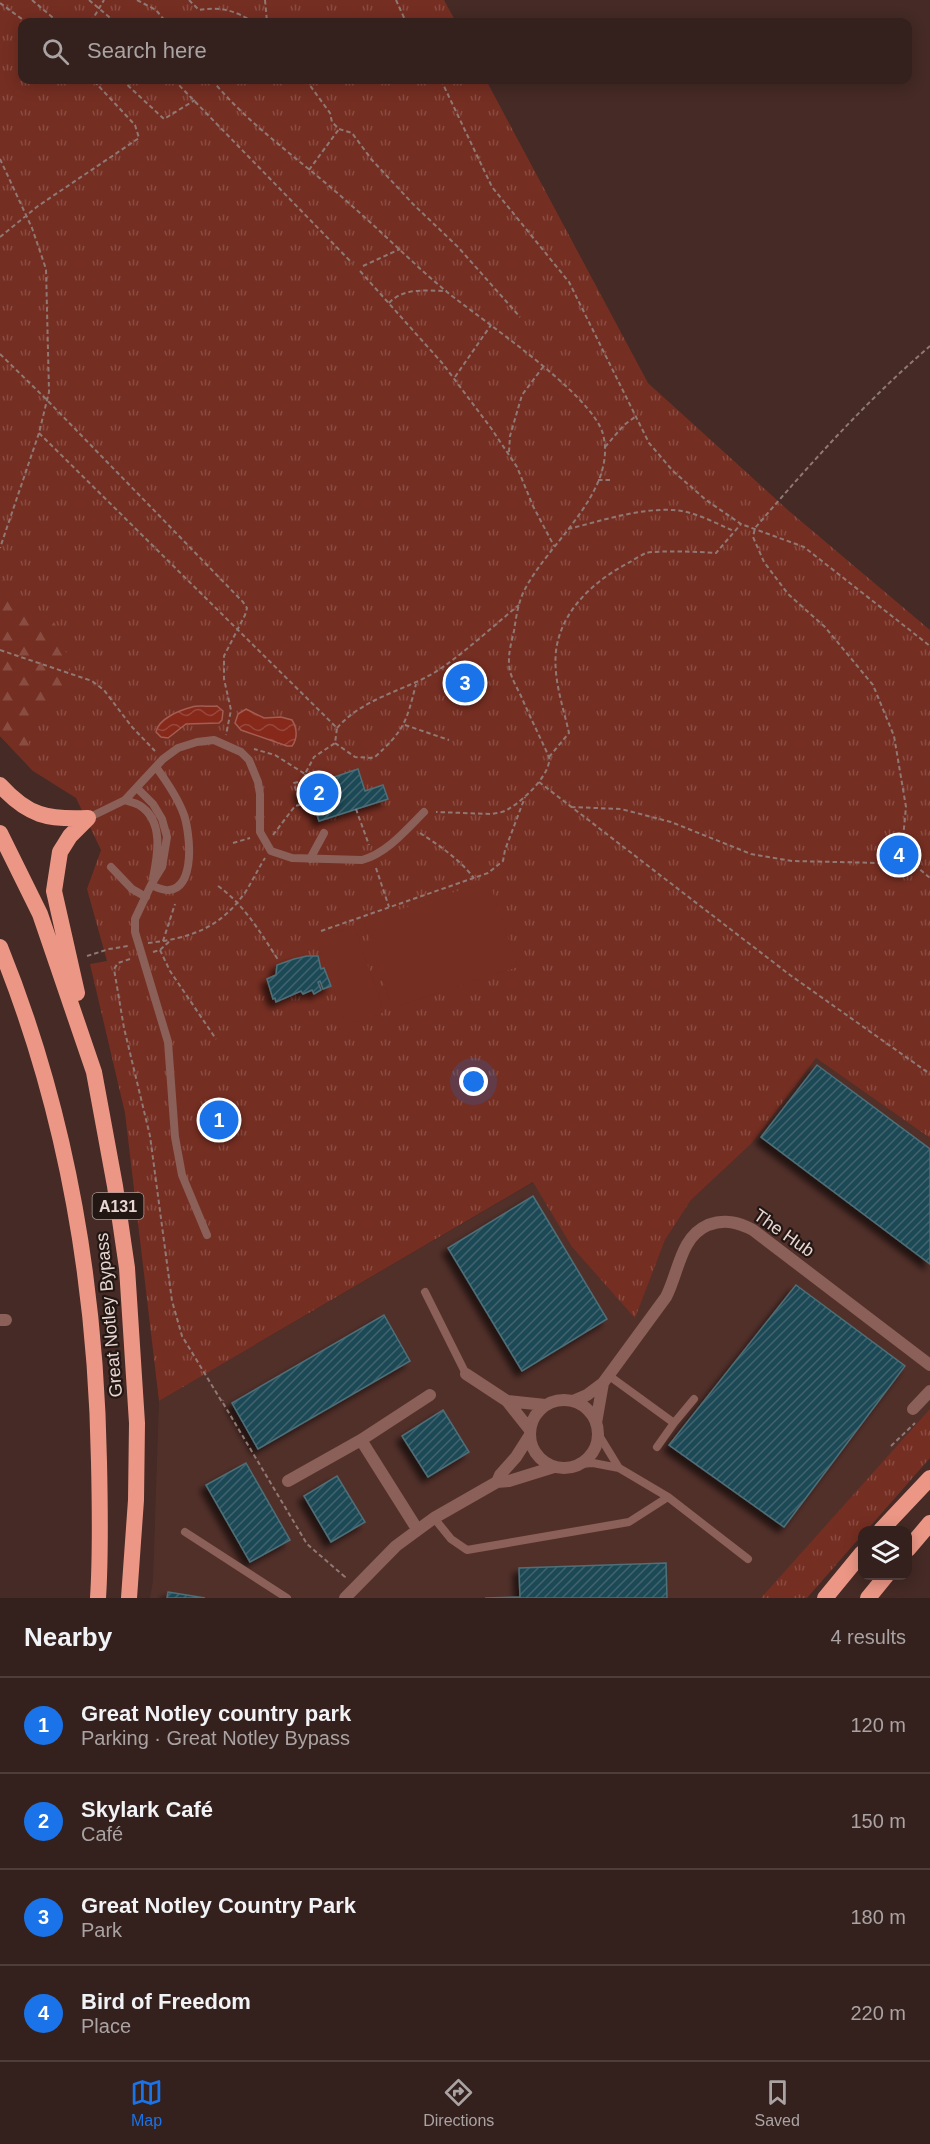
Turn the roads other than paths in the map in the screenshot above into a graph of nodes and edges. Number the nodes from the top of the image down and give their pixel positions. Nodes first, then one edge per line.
1 (156, 767) junction
2 (0, 785) edge
3 (137, 788) junction
4 (125, 800) junction
5 (424, 812) road end
6 (88, 818) junction
7 (0, 833) edge
8 (324, 833) dead end
9 (310, 859) junction
10 (111, 867) dead end
11 (151, 885) junction
12 (146, 897) junction
13 (0, 947) edge
14 (94, 1072) junction
15 (207, 1235) dead end
16 (425, 1292) dead end
17 (930, 1365) edge
18 (466, 1374) joint
19 (606, 1379) junction
20 (930, 1391) edge
21 (430, 1395) dead end
22 (694, 1399) dead end
23 (507, 1401) junction
24 (573, 1401) junction
25 (545, 1405) junction
26 (918, 1413) road end
27 (674, 1423) junction
28 (596, 1427) junction
29 (530, 1433) junction
30 (362, 1440) junction
31 (657, 1447) dead end
32 (580, 1464) junction
33 (554, 1467) junction
34 (619, 1467) junction
35 (930, 1478) edge
36 (288, 1481) dead end
37 (497, 1482) junction
38 (668, 1497) junction
39 (434, 1518) junction
40 (930, 1523) edge
41 (885, 1526) edge
42 (417, 1529) junction
43 (185, 1532) dead end
44 (912, 1545) edge
45 (858, 1557) edge
46 (748, 1559) dead end
47 (882, 1580) edge
48 (98, 1598) edge
49 (129, 1598) edge
50 (286, 1598) edge
51 (345, 1598) edge
52 (825, 1598) edge
53 (868, 1598) edge

1 - 3 lane
1 - 9 lane
1 - 11 lane
2 - 6 highway
3 - 4 lane
3 - 11 lane
4 - 6 lane
4 - 11 lane
5 - 9 lane
6 - 14 highway
7 - 14 highway, Great Notley Bypass / A131
8 - 9 lane
10 - 12 lane
11 - 12 lane
12 - 15 lane
13 - 48 highway, Great Notley Bypass / A131
14 - 49 highway, Great Notley Bypass / A131
16 - 18 lane
17 - 19 street, The Hub
18 - 23 street
19 - 24 street, The Hub
19 - 27 lane
19 - 28 street, The Hub
20 - 26 street
21 - 30 street
22 - 27 lane
23 - 25 street
23 - 29 street
24 - 25 street
24 - 28 street
25 - 29 street
27 - 31 lane
28 - 32 street
28 - 34 lane
29 - 33 street
29 - 37 street
30 - 36 street
30 - 42 street
32 - 33 street
32 - 34 lane
33 - 37 street
34 - 38 lane
35 - 41 highway
37 - 39 street
38 - 39 lane
38 - 46 lane
39 - 42 street
40 - 44 highway
42 - 51 street
43 - 50 lane
45 - 52 highway
47 - 53 highway

